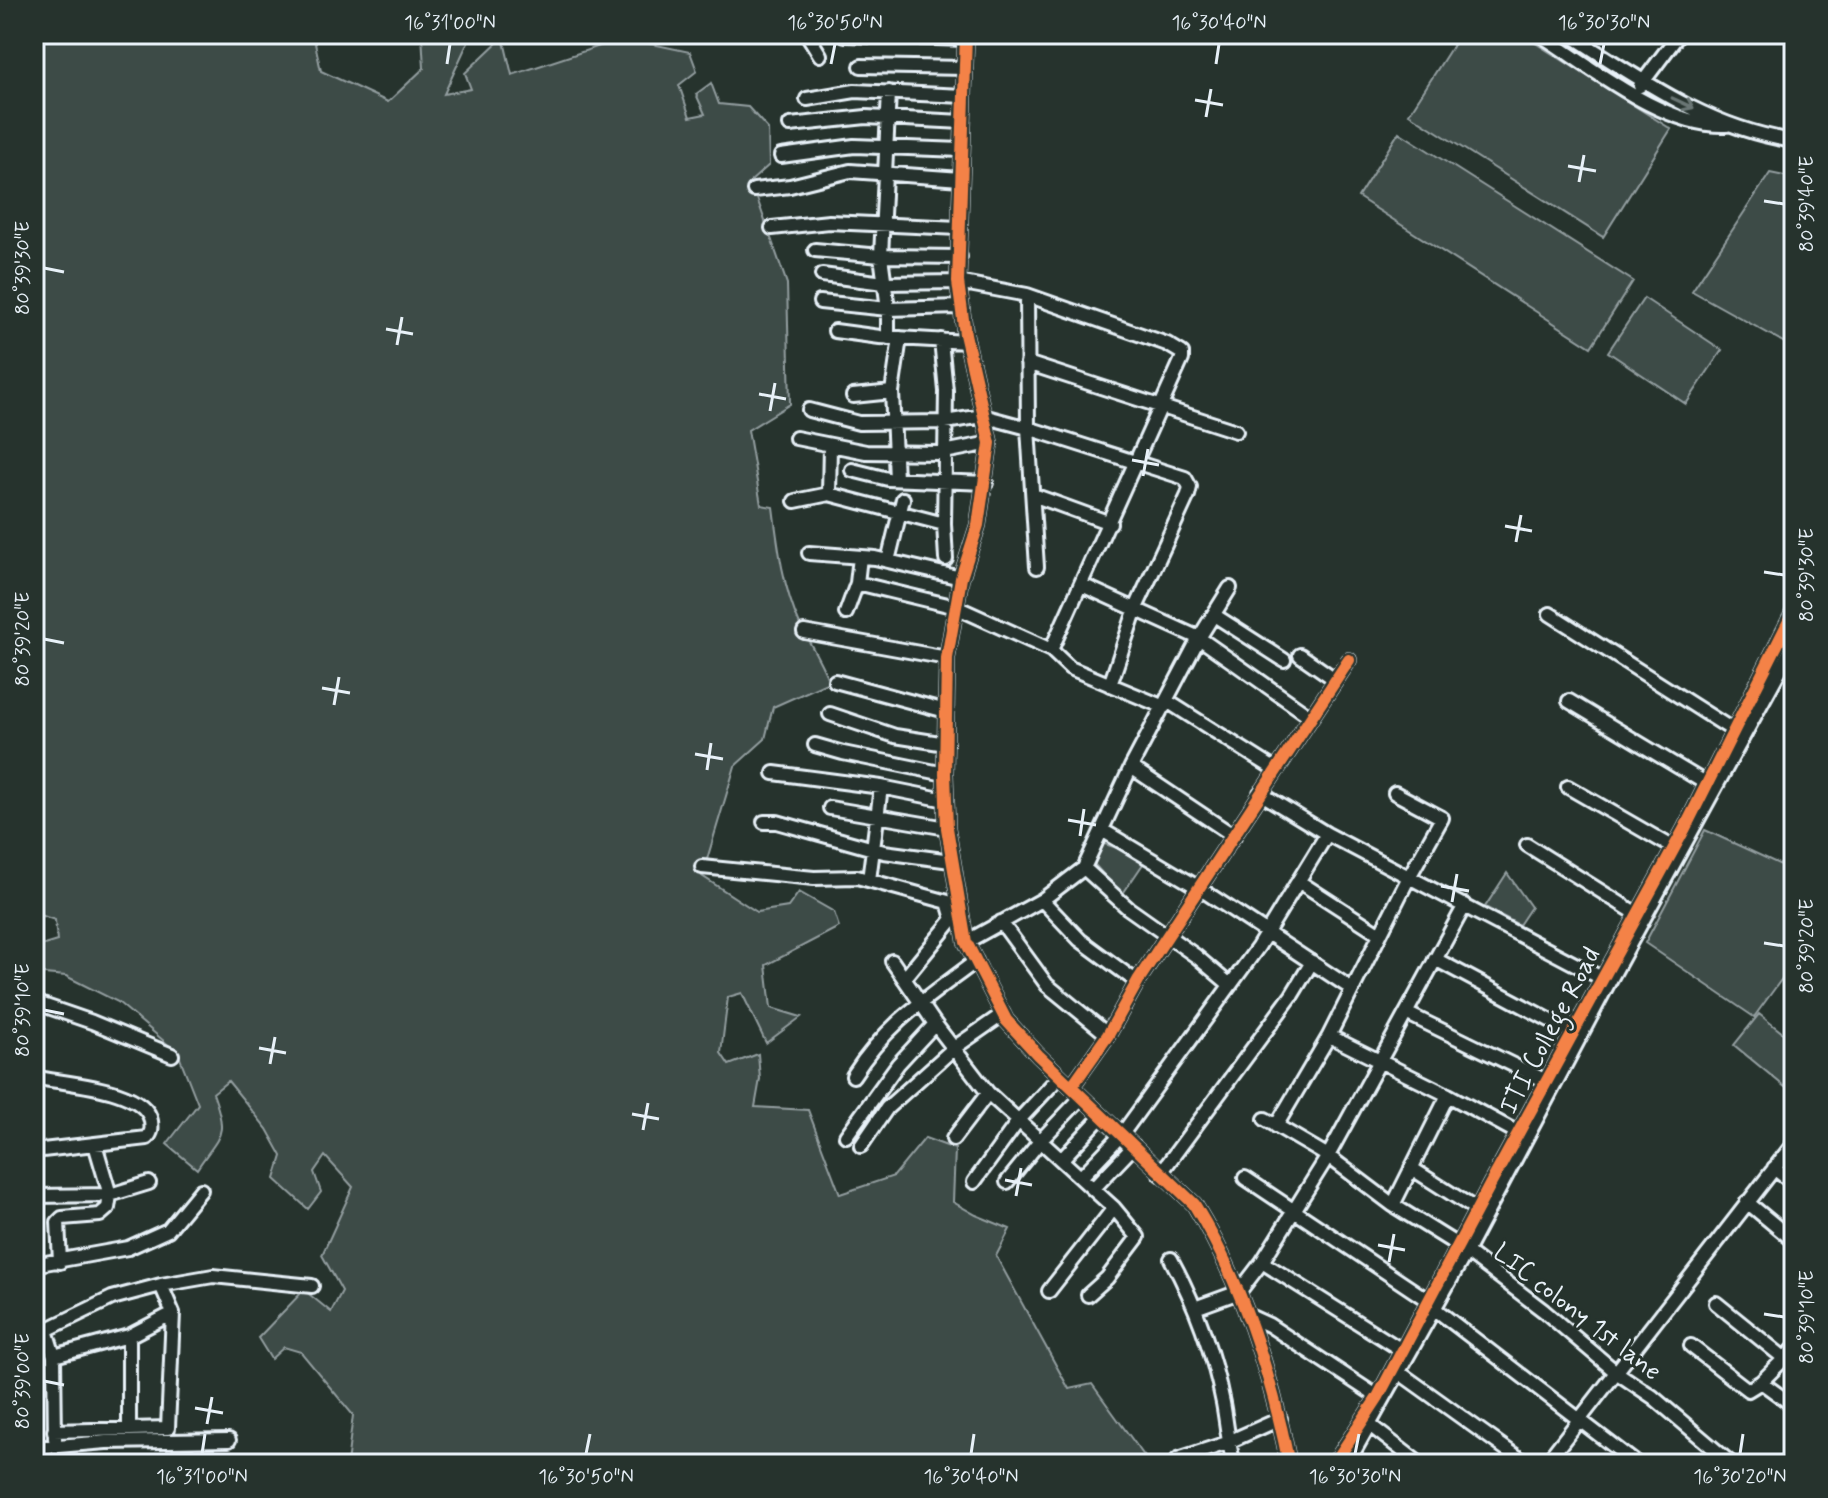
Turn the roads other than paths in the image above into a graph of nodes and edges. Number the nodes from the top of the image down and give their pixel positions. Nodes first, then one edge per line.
1 (807, 34) edge
2 (1539, 34) edge
3 (1569, 34) edge
4 (1679, 34) edge
5 (845, 35) edge
6 (966, 37) edge
7 (1589, 39) edge
8 (820, 55) dead end
9 (861, 66) dead end
10 (965, 68) junction
11 (1644, 84) junction
12 (889, 92) junction
13 (1631, 93) junction
14 (964, 96) junction
15 (807, 99) dead end
16 (888, 119) junction
17 (963, 122) junction
18 (790, 125) dead end
19 (1727, 125) junction
20 (1794, 141) edge
21 (887, 145) junction
22 (962, 150) junction
23 (781, 156) dead end
24 (887, 173) junction
25 (961, 179) junction
26 (754, 190) dead end
27 (884, 226) junction
28 (772, 228) dead end
29 (959, 228) junction
30 (815, 250) dead end
31 (881, 256) junction
32 (960, 257) junction
33 (822, 275) dead end
34 (958, 282) junction
35 (884, 283) junction
36 (1027, 295) junction
37 (820, 302) dead end
38 (960, 307) junction
39 (888, 309) junction
40 (835, 331) dead end
41 (894, 338) junction
42 (941, 340) junction
43 (967, 342) junction
44 (1027, 363) junction
45 (892, 392) junction
46 (853, 396) dead end
47 (1161, 406) junction
48 (809, 410) dead end
49 (983, 416) junction
50 (945, 422) junction
51 (894, 423) junction
52 (1028, 428) junction
53 (1236, 431) dead end
54 (796, 438) dead end
55 (990, 443) junction
56 (830, 446) junction
57 (895, 453) junction
58 (944, 453) junction
59 (1136, 461) junction
60 (852, 470) dead end
61 (896, 479) junction
62 (944, 481) junction
63 (986, 483) junction
64 (829, 494) junction
65 (1033, 495) junction
66 (795, 501) dead end
67 (901, 506) junction
68 (1110, 523) junction
69 (944, 524) junction
70 (809, 553) dead end
71 (860, 557) junction
72 (946, 559) dead end
73 (888, 561) junction
74 (1037, 567) dead end
75 (961, 578) junction
76 (857, 583) junction
77 (1082, 585) junction
78 (1230, 588) dead end
79 (956, 607) junction
80 (1136, 608) junction
81 (1794, 611) edge
82 (846, 613) dead end
83 (1550, 614) dead end
84 (1214, 615) junction
85 (804, 632) dead end
86 (1199, 638) junction
87 (1794, 644) edge
88 (1051, 650) junction
89 (1300, 655) dead end
90 (947, 658) junction
91 (1284, 660) dead end
92 (1349, 660) dead end
93 (1336, 680) junction
94 (835, 681) dead end
95 (1110, 685) junction
96 (1569, 701) dead end
97 (1166, 704) junction
98 (946, 711) junction
99 (830, 714) dead end
100 (1311, 717) junction
101 (1734, 731) junction
102 (946, 744) junction
103 (815, 745) dead end
104 (1131, 767) junction
105 (1276, 770) junction
106 (774, 773) dead end
107 (945, 774) junction
108 (1707, 784) junction
109 (881, 787) junction
110 (1568, 787) dead end
111 (1260, 793) junction
112 (1395, 793) dead end
113 (946, 800) junction
114 (830, 808) dead end
115 (876, 815) junction
116 (764, 822) dead end
117 (947, 828) junction
118 (1102, 830) junction
119 (1327, 834) junction
120 (1234, 836) junction
121 (1527, 845) dead end
122 (1674, 848) junction
123 (874, 849) junction
124 (951, 861) junction
125 (702, 867) dead end
126 (1084, 868) junction
127 (1409, 877) junction
128 (869, 880) junction
129 (1298, 881) junction
130 (1199, 888) junction
131 (1042, 900) junction
132 (1465, 905) junction
133 (1637, 914) junction
134 (1001, 922) junction
135 (1267, 931) junction
136 (1380, 934) junction
137 (1169, 935) junction
138 (966, 942) junction
139 (1435, 959) junction
140 (892, 961) dead end
141 (976, 961) junction
142 (1312, 962) junction
143 (904, 979) junction
144 (1606, 980) junction
145 (1137, 982) junction
146 (1229, 984) junction
147 (1352, 989) junction
148 (34, 1002) edge
149 (920, 1002) junction
150 (1406, 1013) junction
151 (1003, 1014) junction
152 (880, 1015) dead end
153 (935, 1024) junction
154 (891, 1026) junction
155 (1572, 1032) junction
156 (1108, 1035) junction
157 (1329, 1036) junction
158 (954, 1048) junction
159 (172, 1055) dead end
160 (1380, 1060) junction
161 (853, 1076) dead end
162 (1060, 1076) junction
163 (34, 1077) edge
164 (1546, 1081) junction
165 (1072, 1086) junction
166 (988, 1093) junction
167 (1448, 1095) junction
168 (1082, 1097) junction
169 (1102, 1116) junction
170 (1019, 1120) junction
171 (1518, 1133) junction
172 (1122, 1134) junction
173 (846, 1136) dead end
174 (953, 1139) dead end
175 (1041, 1140) junction
176 (1794, 1143) edge
177 (95, 1144) junction
178 (861, 1146) dead end
179 (1134, 1146) junction
180 (34, 1151) edge
181 (1328, 1156) junction
182 (1062, 1159) junction
183 (1411, 1168) junction
184 (1774, 1168) junction
185 (1160, 1174) junction
186 (1081, 1177) junction
187 (1245, 1178) dead end
188 (974, 1182) dead end
189 (1007, 1182) dead end
190 (149, 1183) dead end
191 (1794, 1184) edge
192 (1093, 1189) junction
193 (201, 1190) dead end
194 (110, 1195) junction
195 (34, 1196) edge
196 (1747, 1202) junction
197 (1393, 1205) junction
198 (1114, 1208) junction
199 (1295, 1210) junction
200 (1477, 1210) junction
201 (1794, 1241) edge
202 (1463, 1249) junction
203 (1171, 1259) dead end
204 (60, 1262) junction
205 (1262, 1262) junction
206 (34, 1265) edge
207 (161, 1285) junction
208 (312, 1286) dead end
209 (1049, 1291) dead end
210 (1239, 1292) junction
211 (1088, 1295) dead end
212 (1716, 1303) dead end
213 (1432, 1305) junction
214 (1195, 1308) junction
215 (173, 1313) junction
216 (1247, 1315) junction
217 (40, 1331) edge
218 (129, 1336) junction
219 (1691, 1346) dead end
220 (1403, 1351) junction
221 (1789, 1354) edge
222 (54, 1356) junction
223 (1616, 1372) junction
224 (1400, 1373) junction
225 (1761, 1382) junction
226 (1378, 1397) junction
227 (1794, 1406) edge
228 (1280, 1419) junction
229 (1578, 1421) junction
230 (1371, 1426) junction
231 (129, 1427) junction
232 (54, 1431) junction
233 (229, 1440) dead end
234 (1227, 1442) junction
235 (55, 1446) junction
236 (34, 1448) edge
237 (1794, 1453) edge
238 (1178, 1459) dead end
239 (1234, 1464) edge
240 (1289, 1464) edge
241 (1334, 1464) edge
242 (1347, 1464) edge
243 (1420, 1464) edge
244 (1527, 1464) edge
245 (1545, 1464) edge
246 (1637, 1464) edge
247 (1732, 1464) edge
248 (1784, 1464) edge

1 - 8 street
2 - 13 street
3 - 7 street
4 - 11 street
5 - 6 street
6 - 10 street
7 - 11 street
9 - 10 street
10 - 14 street
11 - 13 street
11 -> 19 street
12 - 14 street
12 - 15 street
12 - 16 street
13 - 19 street
14 - 17 street
16 - 17 street
16 - 18 street
16 - 21 street
17 - 22 street
19 - 20 street
21 - 22 street
21 - 23 street
21 - 24 street
22 - 25 street
24 - 25 street
24 - 26 street
24 - 27 street
25 - 29 street
27 - 28 street
27 - 29 street
27 - 31 street
29 - 32 street
30 - 31 street
31 - 32 street
31 - 35 street
32 - 34 street
33 - 35 street
34 - 35 street
34 - 36 street
34 - 38 street
35 - 39 street
36 - 44 street
36 - 47 street
37 - 39 street
38 - 39 street
38 - 43 street
39 - 41 street
40 - 41 street
41 - 42 street
41 - 45 street
42 - 43 street
42 - 50 street
43 - 49 street
44 - 47 street
44 - 52 street
45 - 46 street
45 - 51 street
47 - 53 street
47 - 59 street
48 - 51 street
49 - 50 street
49 - 52 street
49 - 55 street
50 - 51 street
50 - 58 street
51 - 57 street
52 - 59 street
52 - 65 street
54 - 56 street
55 - 58 street
55 - 63 street
56 - 57 street
56 - 64 street
57 - 58 street
57 - 61 street
58 - 62 street
59 - 68 street
59 - 80 street
60 - 61 street
61 - 62 street
62 - 63 street
62 - 69 street
63 - 75 street
64 - 66 street
64 - 67 street
65 - 68 street
65 - 74 street
67 - 69 street
67 - 73 street
68 - 77 street
69 - 72 street
70 - 71 street
71 - 73 street
71 - 76 street
73 - 75 street
75 - 79 street
76 - 79 street
76 - 82 street
77 - 80 street
77 - 88 street
78 - 84 street
79 - 88 street
79 - 90 street
80 - 86 street
80 - 95 street
81 - 101 street, ITI College Road
83 - 101 street
84 - 86 street
84 - 91 street
85 - 90 street
86 - 97 street
86 - 100 street
87 - 144 street, ITI College Road
88 - 95 street
89 - 93 street
90 - 98 street
92 - 93 street
93 - 100 street
94 - 98 street
95 - 97 street
96 - 108 street
97 - 104 street
97 - 105 street
98 - 102 street
99 - 102 street
100 - 105 street
101 - 108 street, ITI College Road
102 - 107 street
103 - 107 street
104 - 118 street
104 - 120 street
105 - 111 street
106 - 109 street
107 - 113 street
108 - 122 street, ITI College Road
109 - 113 street
109 - 115 street
110 - 122 street
111 - 119 street
111 - 120 street
112 - 127 street
113 - 117 street
114 - 115 street
115 - 117 street
115 - 123 street
116 - 123 street
117 - 124 street
118 - 126 street
118 - 130 street
119 - 127 street
119 - 129 street
120 - 130 street
121 - 133 street
122 - 133 street, ITI College Road
123 - 124 street
123 - 128 street
124 - 138 street
125 - 128 street
126 - 131 street
126 - 137 street
127 - 132 street
127 - 136 street
128 - 143 street
129 - 135 street
129 - 136 street
130 - 135 street
130 - 137 street
131 - 134 street
131 - 145 street
132 - 139 street
132 - 144 street
133 - 144 street, ITI College Road
134 - 138 street
134 - 156 street
135 - 142 street
135 - 146 street
136 - 147 street
137 - 145 street
137 - 146 street
138 - 141 street
139 - 150 street
139 - 155 street
140 - 143 street
141 - 149 street
141 - 151 street
142 - 147 street
142 - 185 street
143 - 149 street
144 - 155 street, ITI College Road
144 - 202 street, ITI College Road
145 - 156 street
146 - 172 street
147 - 157 street
148 - 159 street
149 - 153 street
149 - 154 street
150 - 160 street
150 - 164 street
151 - 158 street
151 - 162 street
152 - 154 street
153 - 158 street
153 - 173 street
154 - 161 street
155 - 164 street, ITI College Road
156 - 165 street
157 - 160 street
157 - 181 street, LIC colony 1st lane
158 - 166 street
158 - 178 street
160 - 167 street
160 - 181 street
162 - 165 street
162 - 170 street
163 - 177 street
164 - 171 street, ITI College Road
165 - 168 street
166 - 170 street
166 - 174 street
167 - 171 street
167 - 183 street
168 - 169 street
168 - 175 street
169 - 172 street
169 - 182 street
170 - 175 street
170 - 188 street
171 - 200 street, ITI College Road
172 - 179 street
172 - 186 street
175 - 182 street
175 - 189 street
176 - 184 street
177 - 180 street
177 - 194 street
179 - 185 street
179 - 192 street
181 - 197 street, LIC colony 1st lane
181 - 199 street
182 - 186 street
183 - 197 street
183 - 200 street
184 - 191 street
184 - 196 street
185 - 210 street
186 - 192 street
187 - 199 street
190 - 194 street
192 - 198 street
193 - 204 street
194 - 195 street
194 - 204 street
196 - 201 street
196 - 223 street
197 - 202 street, LIC colony 1st lane
198 - 209 street
198 - 211 street
199 - 205 street
199 - 213 street
200 - 202 street, ITI College Road
202 - 213 street, ITI College Road
202 - 223 street, LIC colony 1st lane
203 - 214 street
204 - 206 street
205 - 210 street
205 - 220 street
207 - 208 street
207 - 215 street
207 - 217 street
210 - 214 street
210 - 216 street
212 - 221 street
213 - 220 street, ITI College Road
213 - 224 street, ITI College Road
213 - 229 street
214 - 234 street
215 - 218 street
215 - 231 street
216 - 226 street
216 - 228 street
217 - 222 street
218 - 222 street
218 - 231 street
219 - 225 street
220 - 226 street, ITI College Road
221 - 225 street
222 - 232 street
223 - 229 street
223 - 247 street, LIC colony 1st lane
224 - 230 street, ITI College Road
224 - 244 street
225 - 227 street
226 - 241 street, ITI College Road
228 - 234 street
228 - 240 street
229 - 245 street
229 - 246 street
230 - 242 street, ITI College Road
230 - 243 street
231 - 232 street
232 - 235 street
233 - 235 street
234 - 238 street
234 - 239 street
235 - 236 street
237 - 248 street

